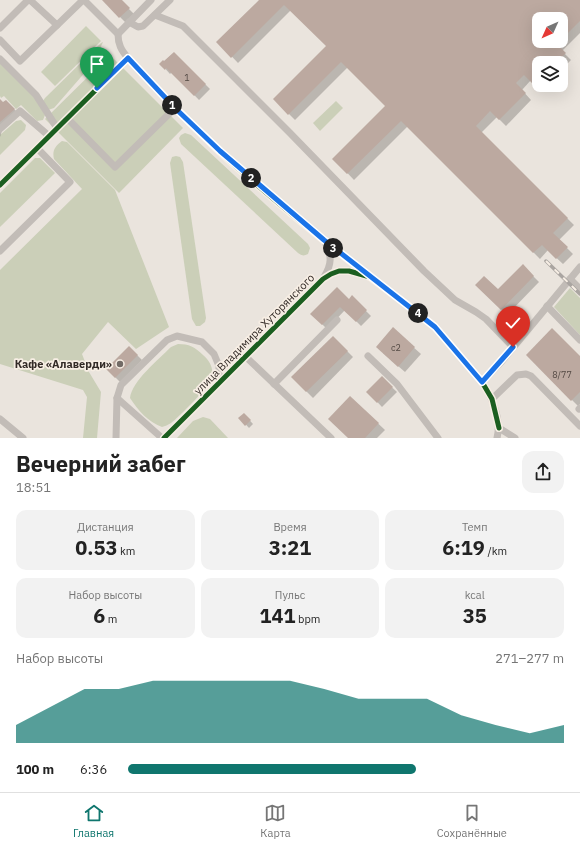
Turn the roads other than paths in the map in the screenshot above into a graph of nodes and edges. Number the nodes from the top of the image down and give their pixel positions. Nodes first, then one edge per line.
1 (29, 0) edge
2 (84, 0) edge
3 (151, 0) edge
4 (170, 0) edge
5 (155, 15) junction
6 (129, 22) junction
7 (57, 26) junction
8 (0, 28) edge
9 (118, 34) junction
10 (0, 40) edge
11 (128, 58) junction
12 (0, 59) edge
13 (175, 108) junction
14 (66, 118) junction
15 (57, 128) junction
16 (0, 129) edge
17 (49, 136) junction
18 (37, 148) junction
19 (0, 185) edge
20 (324, 240) junction
21 (0, 251) edge
22 (580, 267) edge
23 (370, 277) junction
24 (323, 279) junction
25 (570, 279) junction
26 (580, 289) edge
27 (547, 306) junction
28 (337, 320) dead end
29 (580, 340) edge
30 (513, 347) junction
31 (368, 356) dead end
32 (246, 357) junction
33 (482, 382) junction
34 (220, 383) junction
35 (274, 384) junction
36 (117, 398) junction
37 (492, 399) junction
38 (0, 420) edge
39 (580, 426) edge
40 (499, 428) junction
41 (23, 438) edge
42 (116, 438) edge
43 (163, 438) edge
44 (331, 438) edge
45 (438, 438) edge
46 (497, 438) edge
47 (515, 438) edge

1 - 7 street
1 - 8 street
2 - 7 street
2 - 9 street
3 - 6 street
4 - 5 street
5 - 6 street
5 - 30 street
6 - 9 street
7 - 10 street
9 - 11 street, улица Владимира Хуторянского
11 - 13 street, улица Владимира Хуторянского
11 - 14 street
12 - 15 street
13 - 14 street
13 - 20 street, улица Владимира Хуторянского
14 - 15 street
15 - 17 street
16 - 17 street
17 - 18 street
18 - 19 street
18 - 21 street
20 - 23 street, улица Владимира Хуторянского
20 - 24 street
22 - 25 street
23 - 24 street, улица Владимира Хуторянского
23 - 33 street, улица Владимира Хуторянского
24 - 32 street, улица Владимира Хуторянского
25 - 26 street
25 - 27 street
27 - 29 street
27 - 30 street
28 - 35 street
30 - 33 street
31 - 45 street
32 - 34 street, улица Владимира Хуторянского
32 - 35 street
33 - 37 street, улица Владимира Хуторянского
34 - 36 street
34 - 43 street, улица Владимира Хуторянского
35 - 44 street
36 - 42 street
36 - 43 street
37 - 39 street
37 - 40 street, улица Владимира Хуторянского
38 - 41 street
40 - 46 street
40 - 47 street

